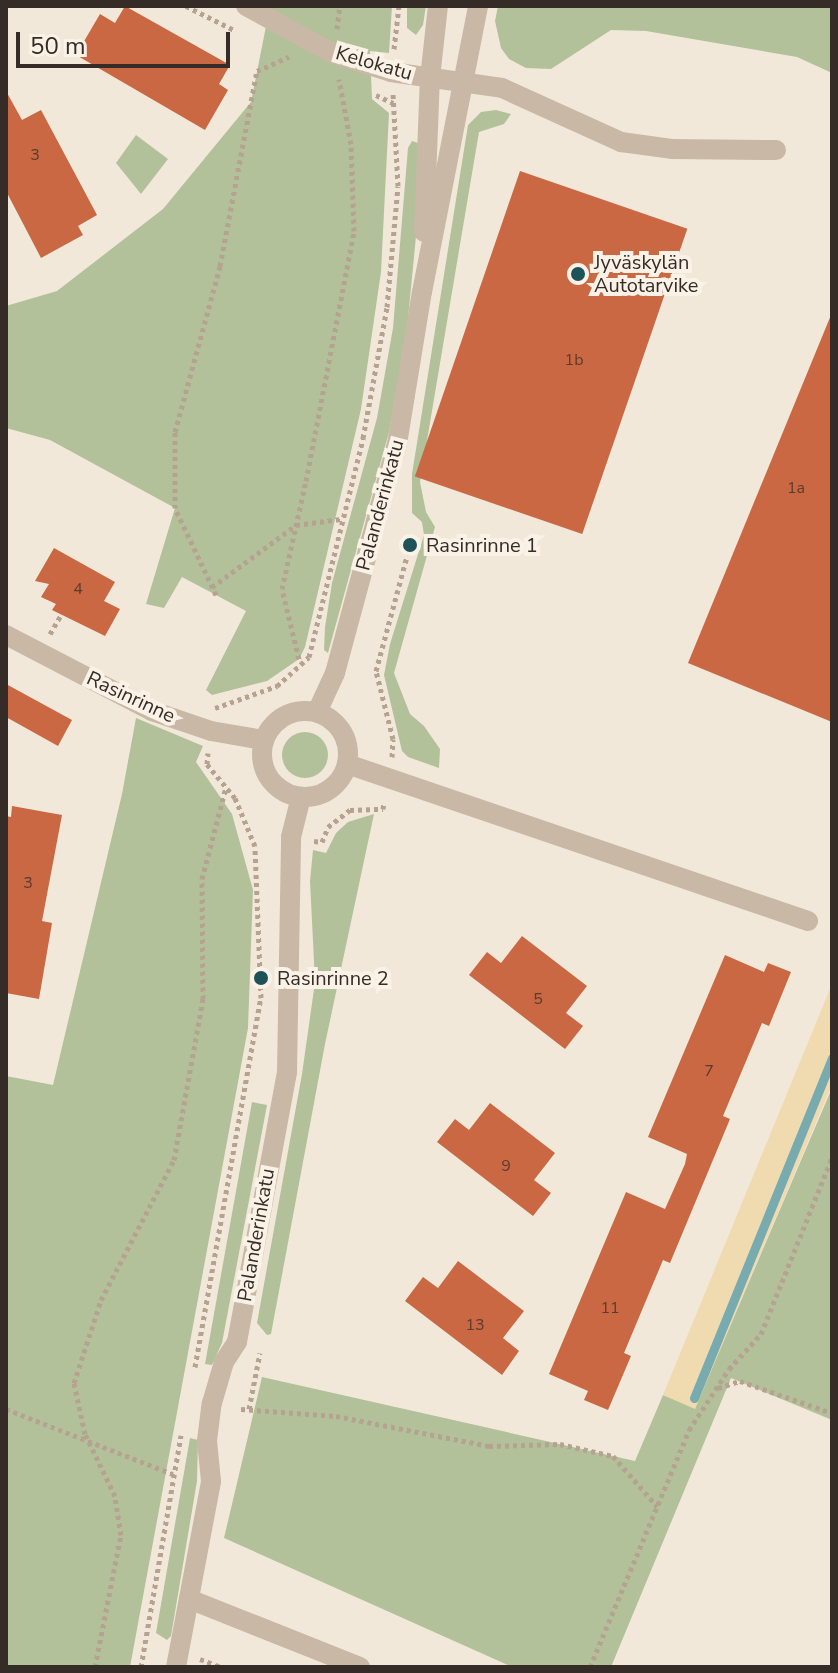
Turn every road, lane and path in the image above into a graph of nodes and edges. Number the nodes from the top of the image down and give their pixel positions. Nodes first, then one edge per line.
1 (246, 6) edge
2 (438, 6) edge
3 (478, 6) edge
4 (334, 54) junction
5 (290, 57) dead end
6 (430, 78) junction
7 (464, 83) junction
8 (776, 150) dead end
9 (422, 292) junction
10 (341, 519) dead end
11 (296, 525) junction
12 (412, 538) dead end
13 (212, 587) junction
14 (216, 595) dead end
15 (6, 635) edge
16 (299, 659) dead end
17 (317, 712) junction
18 (263, 740) junction
19 (347, 764) junction
20 (389, 777) junction
21 (226, 787) dead end
22 (301, 797) junction
23 (291, 837) junction
24 (255, 846) dead end
25 (808, 921) dead end
26 (832, 1157) edge
27 (717, 1388) junction
28 (6, 1409) edge
29 (241, 1409) dead end
30 (832, 1413) edge
31 (88, 1441) junction
32 (173, 1474) dead end
33 (657, 1506) junction
34 (189, 1599) junction
35 (95, 1667) edge
36 (176, 1667) edge
37 (360, 1667) edge
38 (590, 1667) edge

1 - 4 street, Kelokatu
2 - 6 street, Palanderinkatu
3 - 7 street, Palanderinkatu
4 - 6 street, Kelokatu
4 - 11 path
5 - 13 path
6 - 7 street, Kelokatu
6 - 9 street, Palanderinkatu
7 - 8 street, Kelokatu
7 - 9 street, Palanderinkatu
9 - 17 street, Palanderinkatu
10 - 11 path
11 - 13 path
11 - 16 path
12 - 20 path
13 - 14 path
15 - 18 street, Rasinrinne
17 - 18 street
17 - 19 street
18 - 22 street
19 - 20 street
19 - 22 street
20 - 23 path
20 - 25 street
21 - 31 path
22 - 23 street, Palanderinkatu
23 - 24 path
23 - 34 street, Palanderinkatu
26 - 27 path
27 - 30 path
27 - 33 path
28 - 31 path
29 - 33 path
31 - 32 path
31 - 35 path
33 - 38 path
34 - 36 street, Palanderinkatu
34 - 37 street

